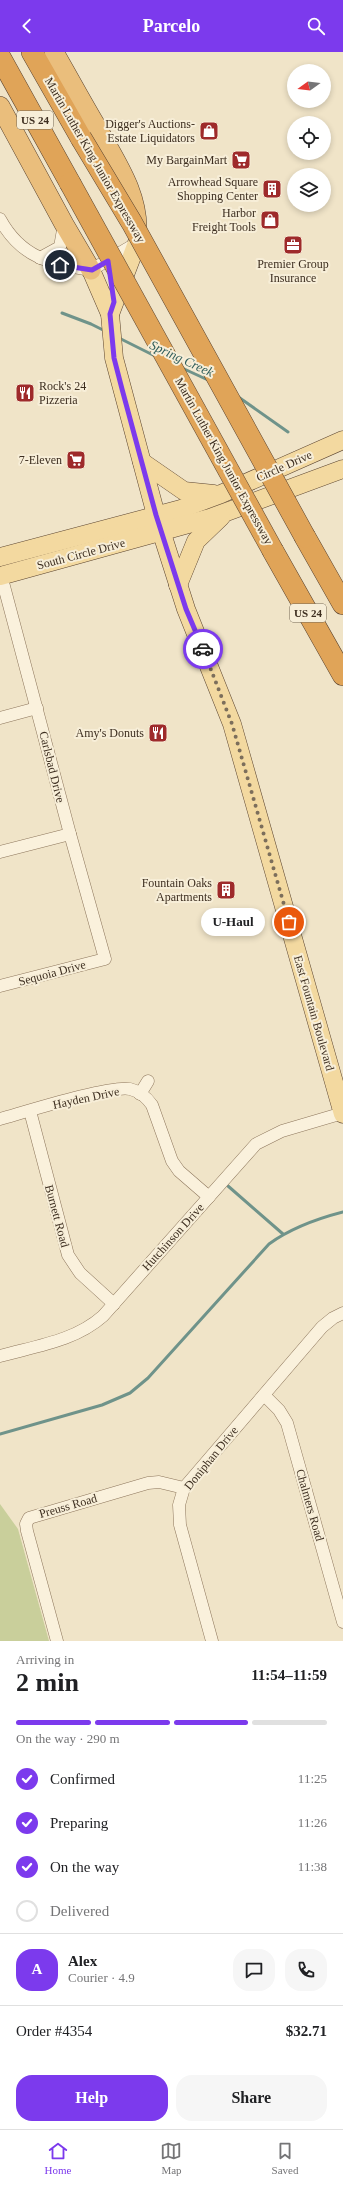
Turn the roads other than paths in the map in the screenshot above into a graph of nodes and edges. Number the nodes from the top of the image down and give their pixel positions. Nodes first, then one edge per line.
1 (32, 52) edge
2 (54, 52) edge
3 (0, 57) edge
4 (0, 106) edge
5 (0, 219) edge
6 (64, 224) junction
7 (137, 243) junction
8 (40, 258) junction
9 (108, 261) junction
10 (92, 270) junction
11 (112, 308) junction
12 (343, 440) edge
13 (142, 462) junction
14 (343, 469) edge
15 (221, 494) junction
16 (228, 512) junction
17 (156, 515) junction
18 (162, 533) junction
19 (0, 557) edge
20 (1, 576) edge
21 (178, 585) junction
22 (343, 604) edge
23 (343, 675) edge
24 (37, 708) junction
25 (0, 718) edge
26 (70, 834) junction
27 (0, 852) edge
28 (105, 959) joint
29 (0, 986) edge
30 (148, 1081) dead end
31 (140, 1094) junction
32 (30, 1111) junction
33 (343, 1114) edge
34 (0, 1119) edge
35 (209, 1197) junction
36 (114, 1304) junction
37 (343, 1313) edge
38 (0, 1356) edge
39 (264, 1395) junction
40 (184, 1488) junction
41 (343, 1622) edge
42 (57, 1641) edge
43 (212, 1641) edge

1 - 22 highway, Martin Luther King Junior Expressway / US 24, bridge
2 - 7 highway
3 - 23 highway, Martin Luther King Junior Expressway / US 24, bridge
4 - 6 highway
5 - 8 street
6 - 8 street
6 - 10 highway
7 - 9 street
7 - 11 main road, East Fountain Boulevard
8 - 10 street
9 - 10 street
9 - 11 main road
10 - 11 main road, East Fountain Boulevard
11 - 13 main road, East Fountain Boulevard
12 - 15 main road, Circle Drive
13 - 15 main road
13 - 17 main road, East Fountain Boulevard
14 - 16 main road, Circle Drive
15 - 17 main road, Circle Drive
16 - 18 main road, Circle Drive
16 - 21 main road
17 - 18 main road, East Fountain Boulevard
17 - 19 main road, South Circle Drive
18 - 20 main road, South Circle Drive
18 - 21 main road, East Fountain Boulevard
20 - 24 street, Carlsbad Drive
21 - 33 main road, East Fountain Boulevard
24 - 25 street
24 - 26 street, Carlsbad Drive
26 - 27 street
26 - 28 street, Carlsbad Drive
28 - 29 street, Sequoia Drive
30 - 31 street
31 - 32 street, Hayden Drive
31 - 35 street
32 - 34 street, Hayden Drive
32 - 36 street, Burnett Road
33 - 35 street, Hutchinson Drive
35 - 36 street, Hutchinson Drive
36 - 38 street, Hutchinson Drive
37 - 39 street, Doniphan Drive
39 - 40 street, Doniphan Drive
39 - 41 street, Chalmers Road
40 - 42 street, Preuss Road
40 - 43 street, Doniphan Drive

